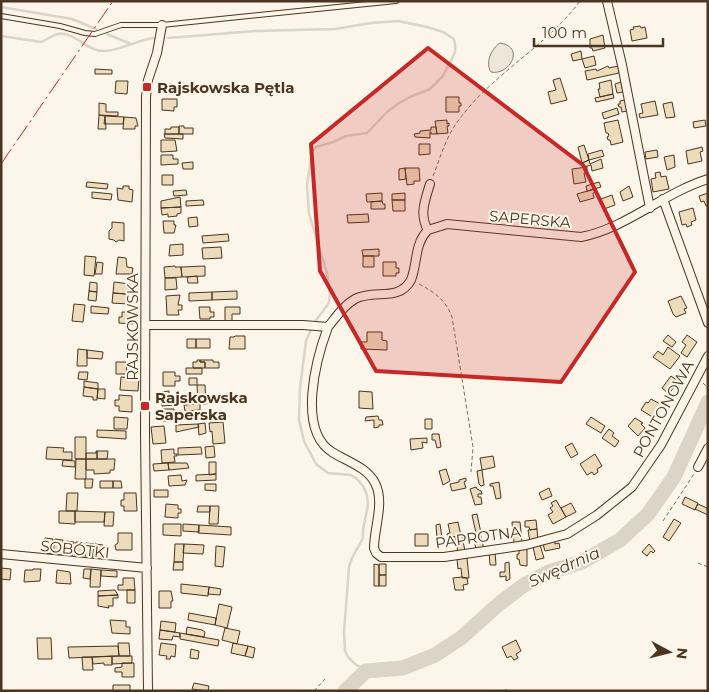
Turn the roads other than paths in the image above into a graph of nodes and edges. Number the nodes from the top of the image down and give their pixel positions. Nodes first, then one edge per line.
1 (396, 1) edge
2 (607, 1) edge
3 (1, 16) edge
4 (162, 24) junction
5 (708, 179) edge
6 (430, 184) road end
7 (663, 199) junction
8 (650, 208) junction
9 (428, 230) junction
10 (708, 323) edge
11 (146, 325) junction
12 (324, 327) junction
13 (708, 356) edge
14 (708, 448) edge
15 (698, 467) road end
16 (597, 515) joint
17 (1, 554) edge
18 (147, 568) junction
19 (148, 691) edge

1 - 4 lane
2 - 8 street
3 - 4 lane
4 - 11 street, RAJSKOWSKA
5 - 7 street, SAPERSKA
6 - 9 street
7 - 8 street, SAPERSKA
7 - 10 street
8 - 9 street, SAPERSKA
9 - 12 street
11 - 12 street
11 - 18 street, RAJSKOWSKA
12 - 16 street, PAPROTNA
13 - 16 street, PONTONOWA
14 - 15 street
17 - 18 street, SOBÓTKI
18 - 19 street, RAJSKOWSKA

